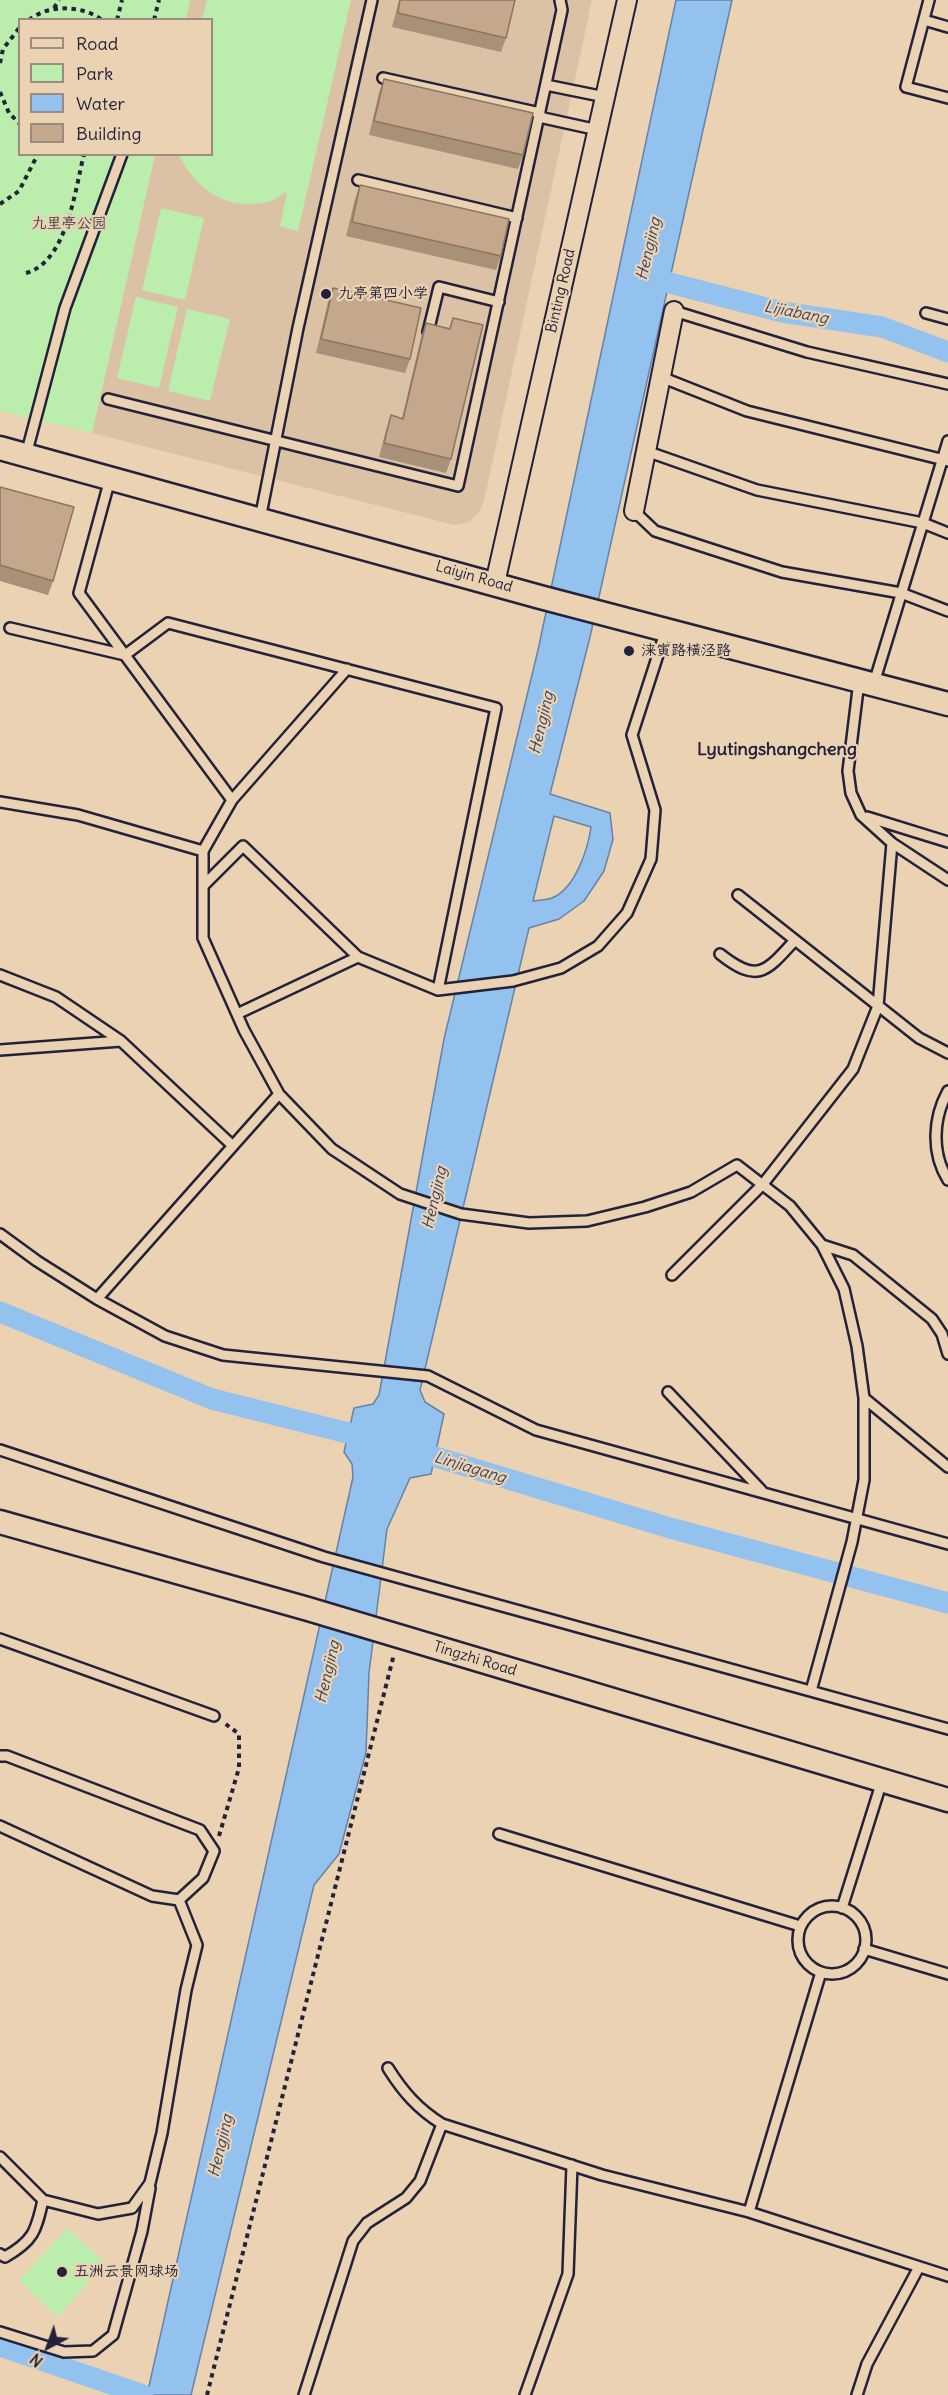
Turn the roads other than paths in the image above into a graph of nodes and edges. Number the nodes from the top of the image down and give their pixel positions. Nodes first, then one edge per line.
1 (372, 0) edge
2 (560, 0) edge
3 (627, 0) edge
4 (929, 0) edge
5 (924, 20) junction
6 (948, 27) edge
7 (383, 78) edge
8 (546, 85) junction
9 (605, 97) junction
10 (948, 98) edge
11 (539, 115) junction
12 (598, 130) junction
13 (121, 156) edge
14 (358, 180) dead end
15 (517, 218) junction
16 (499, 302) junction
17 (674, 311) joint
18 (926, 313) dead end
19 (948, 320) edge
20 (428, 332) edge
21 (660, 377) junction
22 (948, 384) edge
23 (108, 399) dead end
24 (276, 440) junction
25 (948, 441) edge
26 (0, 448) edge
27 (646, 451) junction
28 (27, 455) junction
29 (945, 460) edge
30 (110, 478) junction
31 (634, 511) joint
32 (260, 519) junction
33 (923, 523) junction
34 (948, 533) edge
35 (495, 583) junction
36 (901, 593) junction
37 (948, 612) edge
38 (10, 628) dead end
39 (666, 630) junction
40 (125, 655) junction
41 (347, 669) junction
42 (866, 683) junction
43 (948, 704) edge
44 (232, 800) junction
45 (0, 802) edge
46 (861, 815) junction
47 (948, 842) edge
48 (892, 843) junction
49 (203, 851) junction
50 (948, 880) edge
51 (204, 886) junction
52 (738, 895) dead end
53 (795, 940) junction
54 (720, 954) dead end
55 (358, 957) junction
56 (0, 975) edge
57 (438, 990) junction
58 (878, 1006) junction
59 (237, 1014) junction
60 (121, 1041) junction
61 (0, 1050) edge
62 (948, 1053) edge
63 (948, 1091) edge
64 (279, 1094) junction
65 (233, 1146) junction
66 (948, 1179) edge
67 (763, 1184) junction
68 (0, 1234) edge
69 (822, 1245) junction
70 (672, 1275) dead end
71 (98, 1299) junction
72 (948, 1354) edge
73 (668, 1392) dead end
74 (864, 1398) junction
75 (0, 1450) edge
76 (948, 1467) edge
77 (764, 1493) junction
78 (856, 1519) junction
79 (0, 1522) edge
80 (948, 1544) edge
81 (0, 1639) edge
82 (811, 1692) junction
83 (214, 1716) road end
84 (948, 1730) edge
85 (0, 1756) edge
86 (882, 1780) junction
87 (948, 1800) edge
88 (0, 1826) edge
89 (499, 1834) dead end
90 (179, 1900) junction
91 (843, 1908) junction
92 (800, 1926) junction
93 (864, 1949) junction
94 (821, 1972) junction
95 (948, 1974) edge
96 (388, 2068) dead end
97 (442, 2124) junction
98 (0, 2157) edge
99 (572, 2165) junction
100 (150, 2183) junction
101 (43, 2200) junction
102 (749, 2212) junction
103 (0, 2254) edge
104 (920, 2267) junction
105 (948, 2276) edge
106 (0, 2332) edge
107 (304, 2395) edge
108 (525, 2395) edge
109 (857, 2395) edge

1 - 24 lane
2 - 8 lane
3 - 9 street, Binting Road
4 - 5 lane
5 - 6 lane
5 - 10 lane
7 - 11 lane
8 - 9 lane
8 - 11 lane
9 - 12 street, Binting Road
11 - 12 lane
11 - 15 lane
12 - 35 street, Binting Road
13 - 28 lane
14 - 15 lane
15 - 16 lane
16 - 20 lane
16 - 24 lane
17 - 21 street
17 - 22 lane
18 - 19 lane
21 - 27 street
21 - 29 lane
23 - 24 lane
24 - 32 lane
25 - 29 lane
26 - 28 street, Laiyin Road
27 - 31 street
27 - 33 lane
28 - 30 street, Laiyin Road
29 - 33 lane
30 - 32 street, Laiyin Road
30 - 40 lane
31 - 36 lane
32 - 35 street, Laiyin Road
33 - 34 lane
33 - 36 lane
35 - 39 street, Laiyin Road
36 - 37 lane
36 - 42 lane
38 - 40 lane
39 - 42 street, Laiyin Road
39 - 57 lane
40 - 41 lane
40 - 44 lane
41 - 44 lane
41 - 57 lane
42 - 43 street, Laiyin Road
42 - 46 lane
44 - 49 lane
45 - 49 lane
46 - 47 lane
46 - 48 lane
48 - 50 lane
48 - 58 lane
49 - 51 lane
51 - 55 lane
51 - 59 lane
52 - 53 lane
53 - 54 lane
53 - 58 lane
55 - 57 lane
55 - 59 lane
56 - 60 lane
58 - 62 lane
58 - 67 lane
59 - 64 lane
60 - 61 lane
60 - 65 lane
63 - 66 lane
64 - 65 lane
64 - 67 lane
65 - 71 lane
67 - 69 lane
67 - 70 lane
68 - 71 lane
69 - 72 lane
69 - 74 lane
71 - 77 lane
73 - 77 lane
74 - 76 lane
74 - 78 lane
75 - 82 lane
77 - 78 lane
78 - 80 lane
78 - 82 lane
79 - 86 street, Tingzhi Road
81 - 83 lane
82 - 84 lane
85 - 90 lane
86 - 87 street, Tingzhi Road
86 - 91 lane
88 - 90 lane
89 - 92 lane
90 - 100 lane
91 - 92 lane
91 - 93 lane
92 - 94 lane
93 - 94 lane
93 - 95 lane
94 - 102 lane
96 - 97 lane
97 - 99 lane
97 - 107 lane
98 - 101 lane
99 - 102 lane
99 - 108 lane
100 - 101 lane
100 - 106 lane
101 - 103 lane
102 - 104 lane
104 - 105 lane
104 - 109 lane

